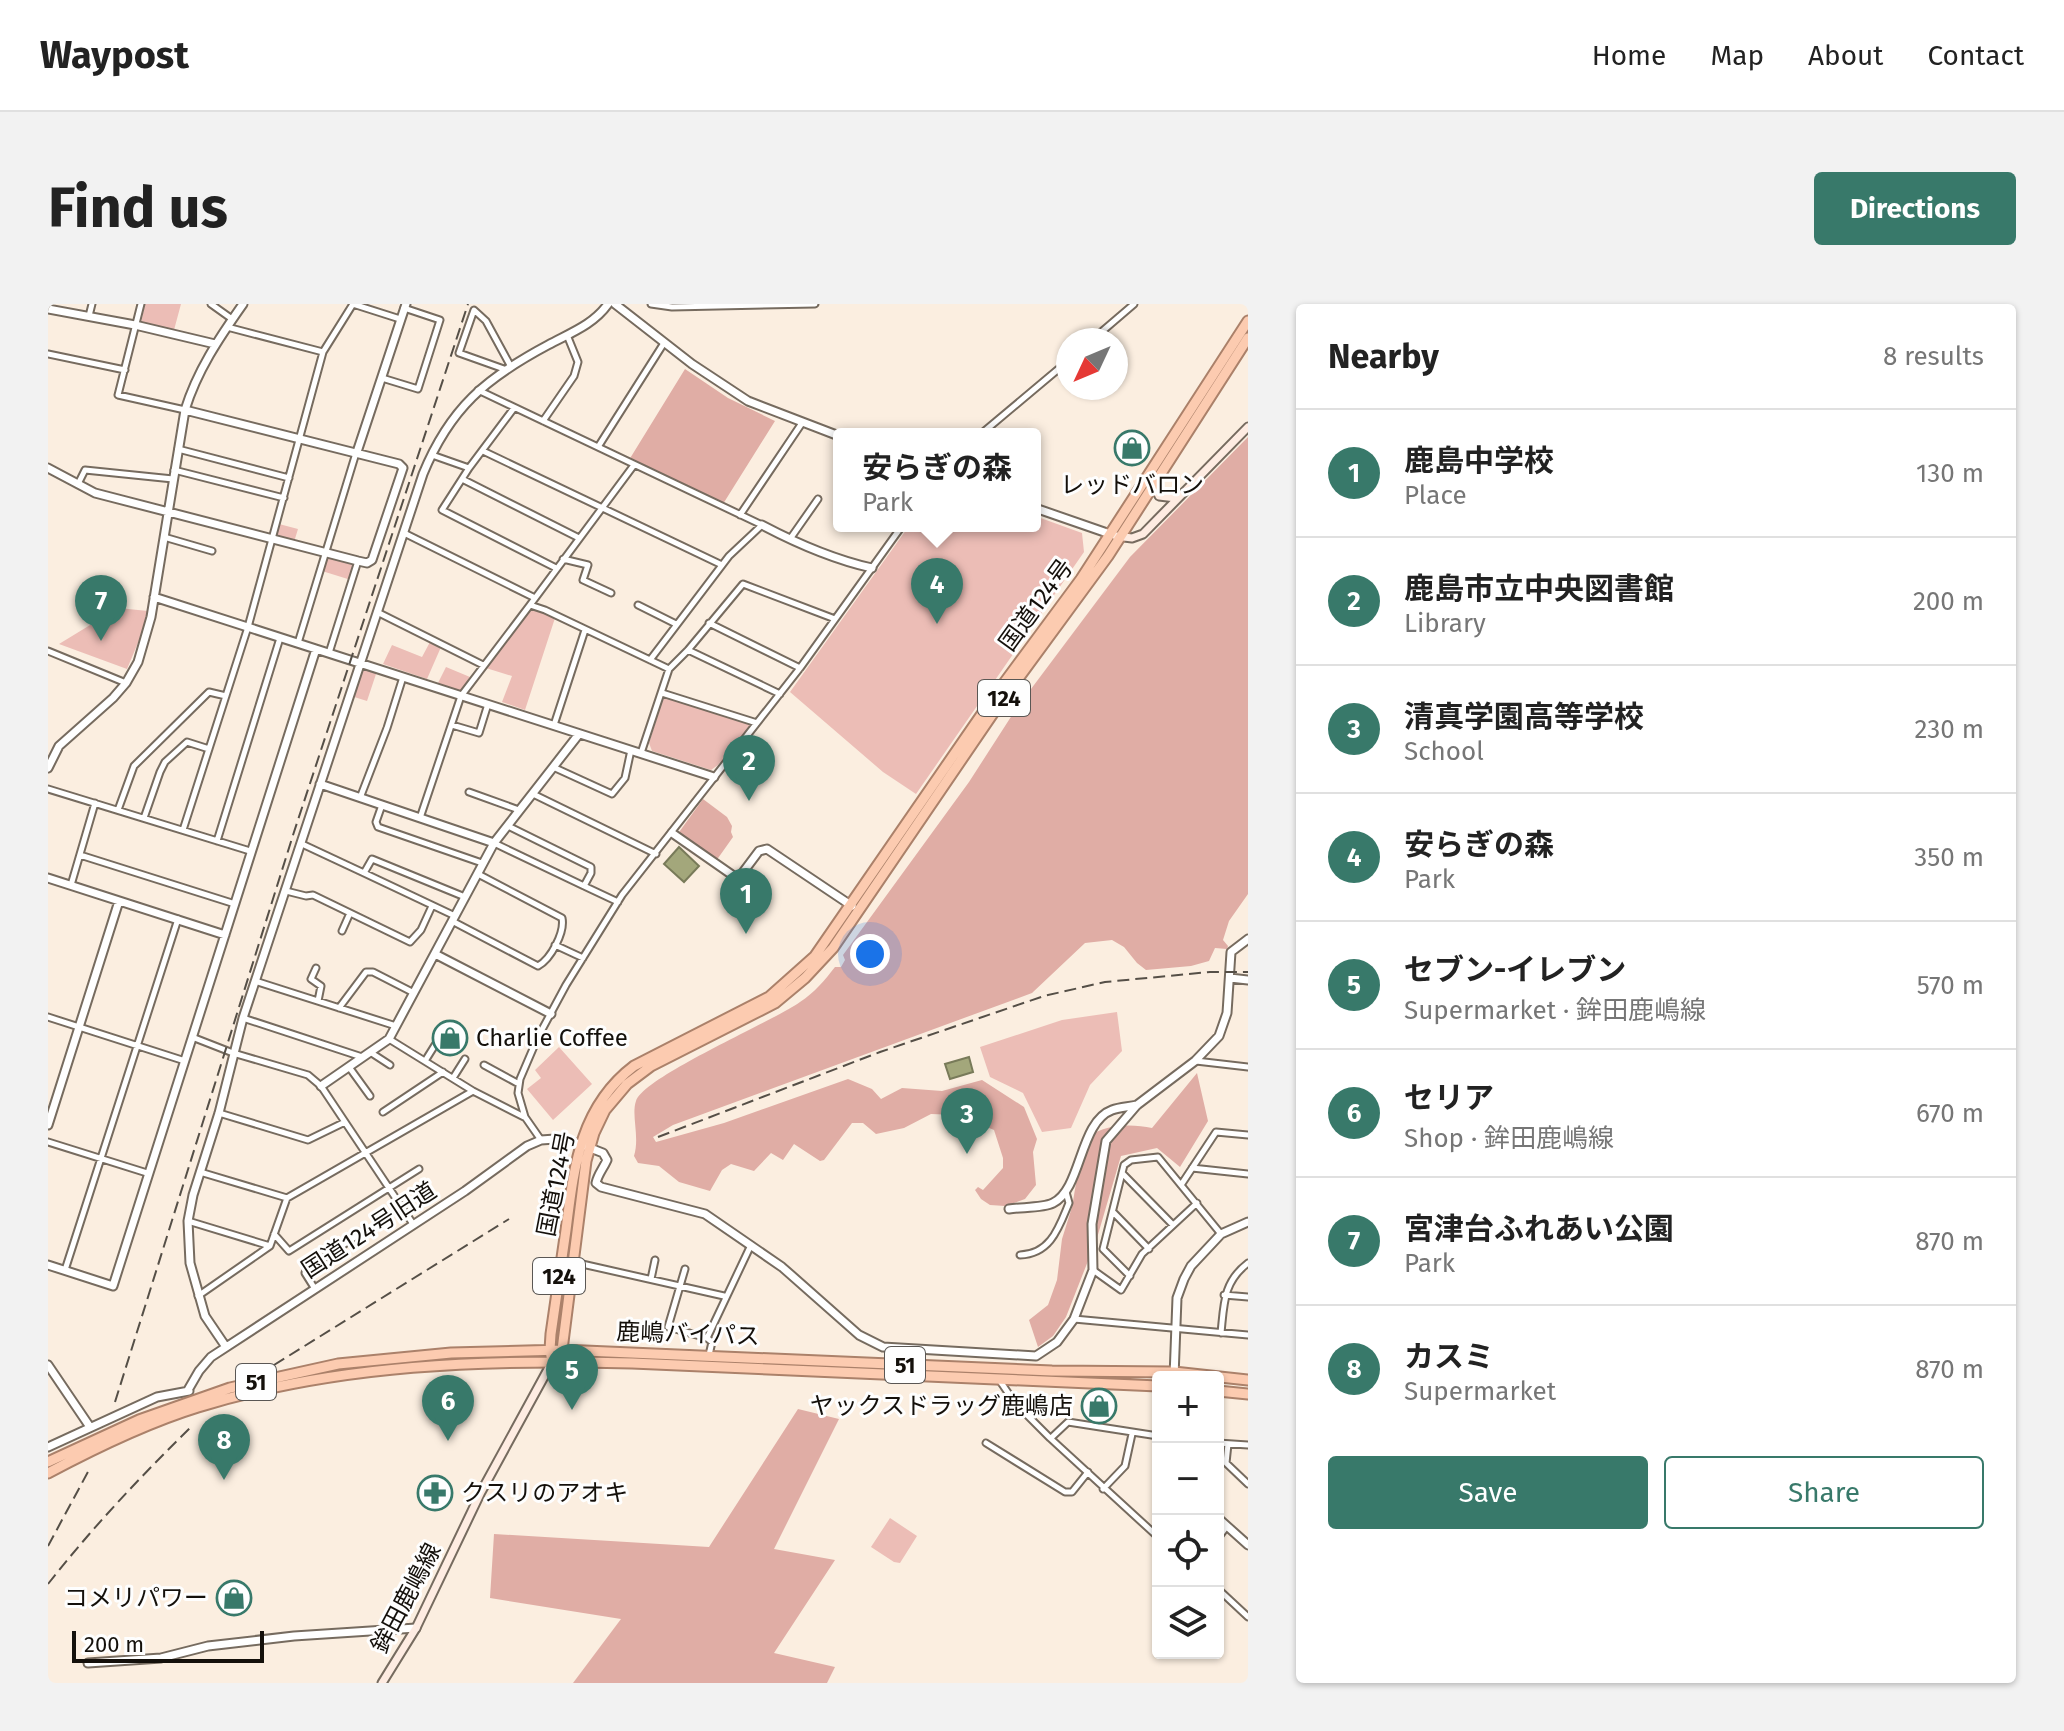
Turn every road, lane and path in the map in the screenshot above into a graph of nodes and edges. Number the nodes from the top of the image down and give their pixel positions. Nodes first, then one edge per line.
1 (92, 304) edge
2 (141, 304) edge
3 (211, 304) edge
4 (243, 304) edge
5 (353, 304) edge
6 (608, 304) edge
7 (615, 304) edge
8 (651, 304) edge
9 (815, 304) edge
10 (1134, 304) edge
11 (692, 305) edge
12 (405, 306) edge
13 (62, 308) edge
14 (48, 309) edge
15 (89, 316) junction
16 (232, 319) junction
17 (400, 319) junction
18 (1248, 321) edge
19 (135, 325) junction
20 (226, 327) junction
21 (1106, 328) edge
22 (567, 335) junction
23 (1248, 338) edge
24 (665, 342) junction
25 (215, 344) junction
26 (323, 352) junction
27 (48, 354) edge
28 (507, 367) junction
29 (125, 370) junction
30 (1056, 371) edge
31 (382, 378) junction
32 (477, 390) junction
33 (514, 408) junction
34 (185, 410) junction
35 (543, 421) junction
36 (802, 423) junction
37 (1248, 427) edge
38 (988, 428) edge
39 (833, 434) edge
40 (299, 438) junction
41 (598, 447) junction
42 (178, 449) junction
43 (483, 451) junction
44 (357, 452) junction
45 (431, 454) junction
46 (634, 465) junction
47 (48, 468) edge
48 (469, 468) junction
49 (174, 475) junction
50 (289, 478) junction
51 (464, 480) junction
52 (78, 485) junction
53 (1154, 485) junction
54 (284, 498) junction
55 (1178, 498) junction
56 (818, 499) dead end
57 (602, 508) junction
58 (1041, 510) edge
59 (168, 512) junction
60 (740, 515) junction
61 (762, 525) junction
62 (403, 532) junction
63 (898, 532) edge
64 (1115, 536) junction
65 (164, 537) junction
66 (579, 538) junction
67 (274, 539) junction
68 (789, 540) junction
69 (212, 551) dead end
70 (327, 552) junction
71 (563, 559) junction
72 (358, 561) junction
73 (722, 565) junction
74 (556, 568) junction
75 (872, 568) junction
76 (611, 593) dead end
77 (154, 597) junction
78 (535, 598) junction
79 (530, 605) junction
80 (638, 605) dead end
81 (376, 612) junction
82 (835, 619) junction
83 (709, 623) junction
84 (676, 624) junction
85 (248, 627) junction
86 (585, 630) junction
87 (280, 638) junction
88 (298, 643) junction
89 (316, 649) junction
90 (688, 650) junction
91 (48, 651) edge
92 (329, 653) junction
93 (649, 660) junction
94 (359, 663) junction
95 (483, 665) junction
96 (800, 668) junction
97 (669, 669) junction
98 (403, 677) junction
99 (126, 683) junction
100 (662, 693) junction
101 (780, 694) junction
102 (226, 696) junction
103 (461, 696) junction
104 (488, 704) junction
105 (757, 723) junction
106 (452, 725) junction
107 (554, 725) junction
108 (579, 734) junction
109 (48, 743) edge
110 (59, 746) junction
111 (209, 749) junction
112 (631, 750) junction
113 (641, 753) junction
114 (553, 767) junction
115 (48, 768) edge
116 (714, 777) junction
117 (320, 784) junction
118 (48, 789) edge
119 (469, 792) dead end
120 (532, 794) junction
121 (360, 798) junction
122 (95, 803) junction
123 (382, 805) junction
124 (118, 810) junction
125 (519, 810) junction
126 (144, 818) junction
127 (420, 818) junction
128 (507, 825) junction
129 (183, 830) junction
130 (672, 833) junction
131 (217, 841) junction
132 (494, 843) junction
133 (302, 844) junction
134 (250, 851) junction
135 (656, 854) junction
136 (80, 855) junction
137 (482, 863) junction
138 (364, 873) junction
139 (477, 873) junction
140 (48, 878) edge
141 (71, 885) junction
142 (584, 886) junction
143 (286, 891) junction
144 (465, 897) junction
145 (119, 901) junction
146 (618, 902) junction
147 (235, 904) junction
148 (432, 906) junction
149 (856, 908) junction
150 (350, 913) junction
151 (178, 919) junction
152 (453, 919) junction
153 (342, 931) dead end
154 (225, 935) junction
155 (1248, 939) edge
156 (555, 945) junction
157 (435, 954) junction
158 (583, 958) junction
159 (316, 968) dead end
160 (1230, 978) junction
161 (1248, 980) edge
162 (255, 981) junction
163 (414, 993) junction
164 (318, 1001) junction
165 (339, 1008) junction
166 (551, 1014) junction
167 (48, 1017) edge
168 (243, 1018) junction
169 (397, 1026) junction
170 (79, 1027) junction
171 (192, 1037) junction
172 (389, 1039) junction
173 (435, 1045) dead end
174 (138, 1046) junction
175 (233, 1053) junction
176 (367, 1055) junction
177 (465, 1059) dead end
178 (185, 1061) junction
179 (425, 1061) junction
180 (1195, 1061) junction
181 (390, 1065) dead end
182 (484, 1065) dead end
183 (349, 1067) junction
184 (1248, 1067) edge
185 (443, 1072) junction
186 (453, 1078) junction
187 (519, 1084) junction
188 (321, 1086) junction
189 (473, 1091) junction
190 (370, 1096) dead end
191 (1137, 1105) junction
192 (383, 1112) dead end
193 (219, 1113) junction
194 (525, 1117) junction
195 (345, 1122) junction
196 (48, 1125) edge
197 (1248, 1135) edge
198 (541, 1140) junction
199 (48, 1142) edge
200 (585, 1145) junction
201 (366, 1154) junction
202 (102, 1159) junction
203 (1192, 1168) junction
204 (419, 1169) dead end
205 (199, 1172) junction
206 (147, 1173) junction
207 (1122, 1173) junction
208 (1248, 1174) edge
209 (1181, 1185) junction
210 (389, 1189) junction
211 (1066, 1192) junction
212 (287, 1198) junction
213 (1197, 1203) junction
214 (1009, 1209) dead end
215 (1112, 1212) junction
216 (188, 1221) junction
217 (1248, 1222) edge
218 (413, 1224) junction
219 (1173, 1225) junction
220 (364, 1231) dead end
221 (274, 1234) junction
222 (1221, 1234) junction
223 (751, 1245) junction
224 (270, 1246) junction
225 (1149, 1249) junction
226 (1020, 1255) dead end
227 (655, 1260) dead end
228 (1248, 1263) edge
229 (582, 1264) dead end
230 (48, 1265) edge
231 (685, 1269) dead end
232 (65, 1270) junction
233 (1093, 1270) junction
234 (1130, 1276) junction
235 (651, 1279) junction
236 (680, 1285) junction
237 (315, 1289) junction
238 (1224, 1295) junction
239 (198, 1296) junction
240 (724, 1296) dead end
241 (1248, 1297) edge
242 (1074, 1319) junction
243 (1177, 1329) junction
244 (1221, 1333) junction
245 (1248, 1335) edge
246 (707, 1338) junction
247 (226, 1347) junction
248 (550, 1350) junction
249 (562, 1350) junction
250 (709, 1355) junction
251 (552, 1362) junction
252 (48, 1365) edge
253 (1174, 1371) edge
254 (1152, 1373) edge
255 (1000, 1378) junction
256 (1224, 1378) edge
257 (1248, 1380) edge
258 (1152, 1386) edge
259 (1224, 1392) edge
260 (1248, 1394) edge
261 (192, 1399) junction
262 (90, 1427) junction
263 (1132, 1434) junction
264 (1152, 1436) edge
265 (1050, 1438) junction
266 (986, 1443) dead end
267 (1224, 1444) edge
268 (1228, 1444) junction
269 (1248, 1445) edge
270 (48, 1447) edge
271 (48, 1462) edge
272 (1088, 1472) junction
273 (48, 1473) edge
274 (1248, 1484) edge
275 (1103, 1489) junction
276 (1224, 1523) edge
277 (1227, 1526) junction
278 (1224, 1530) edge
279 (1152, 1532) edge
280 (1248, 1545) edge
281 (1224, 1595) edge
282 (1248, 1617) edge
283 (416, 1628) junction
284 (88, 1663) dead end
285 (382, 1683) edge

1 - 15 street
2 - 19 street
3 - 16 street
4 - 16 street
5 - 17 street
5 - 26 street
6 - 22 street
7 - 24 street
8 - 11 street
9 - 11 street
10 - 21 street
12 - 17 street
12 - 31 street
13 - 14 street
13 - 15 street
15 - 19 street
16 - 20 street
17 - 31 street
18 - 64 highway, 国道124号 / 124
19 - 25 street
19 - 29 street
20 - 25 street
20 - 26 street
22 - 28 street
22 - 35 street
23 - 53 highway, 国道124号 / 124
24 - 36 street
24 - 41 street
25 - 34 street
26 - 40 street
27 - 29 street
28 - 28 street
28 - 32 street
29 - 34 street
30 - 38 street
31 - 44 street
32 - 33 street
32 - 45 street
33 - 35 street
33 - 43 street
34 - 40 street
34 - 42 street
35 - 41 street
36 - 39 street
36 - 60 street
37 - 55 main road
40 - 44 street
40 - 50 street
41 - 46 street
42 - 49 street
42 - 50 street
43 - 48 street
43 - 57 street
44 - 70 street
44 - 72 street
45 - 48 street
45 - 62 street
46 - 57 street
46 - 60 street
47 - 52 street
48 - 51 street
49 - 52 street
49 - 54 street
49 - 59 street
50 - 54 street
51 - 66 street
51 - 74 street
52 - 59 street
53 - 55 main road
53 - 64 highway, 国道124号 / 124
54 - 67 street
55 - 64 main road
56 - 68 street
57 - 66 street
57 - 73 street
58 - 64 street
59 - 65 street
59 - 67 street
60 - 61 street
61 - 68 street
61 - 73 street
62 - 78 street
62 - 81 street
63 - 75 street
64 - 149 highway, 国道124号 / 124
65 - 69 street
65 - 77 street
66 - 71 street
67 - 70 street
67 - 85 street
68 - 75 street
70 - 72 street
70 - 88 street
71 - 74 street
71 - 76 street
72 - 92 street
73 - 84 street
74 - 78 street
75 - 82 street
77 - 85 street
77 - 99 street
78 - 79 street
79 - 86 street
79 - 95 street
80 - 84 street
81 - 94 street
81 - 95 street
82 - 83 street
82 - 96 street
83 - 90 street
83 - 96 street
84 - 93 street
85 - 87 street
85 - 102 street
86 - 93 street
86 - 107 street
87 - 88 street
87 - 131 street
88 - 89 street
89 - 92 street
89 - 134 street
90 - 97 street
90 - 101 street
91 - 99 street
92 - 94 street
93 - 97 street
94 - 98 street
94 - 117 street
95 - 103 street
96 - 101 street
97 - 100 street
98 - 103 street
98 - 121 street
99 - 110 street
100 - 105 street
100 - 113 street
101 - 105 street
102 - 111 street
102 - 124 street
103 - 104 street
103 - 106 street
104 - 106 street
104 - 107 street
105 - 116 street
106 - 127 street
107 - 108 street
108 - 112 street
108 - 114 street
109 - 110 street
110 - 115 street
111 - 126 street
111 - 129 street
112 - 113 street
112 - 114 street
113 - 116 street
114 - 120 street
116 - 130 street
117 - 121 street
117 - 133 street
118 - 122 street
119 - 125 street
120 - 125 street
120 - 135 street
121 - 123 street
122 - 124 street
122 - 136 street
123 - 127 street
123 - 137 street
124 - 126 street
125 - 128 street
126 - 129 street
127 - 132 street
128 - 132 street
128 - 142 street
129 - 131 street
130 - 135 street
130 - 149 street
131 - 134 street
132 - 137 street
132 - 142 street
133 - 138 street
133 - 143 street
134 - 147 street
135 - 146 street
136 - 141 street
136 - 147 street
137 - 139 street
138 - 144 street
138 - 148 street
139 - 144 street
139 - 156 street
140 - 141 street
141 - 145 street
142 - 146 street
143 - 150 street
143 - 162 street
144 - 152 street
145 - 151 street
145 - 170 street
146 - 158 street
147 - 154 street
148 - 150 street
148 - 152 street
149 - 200 highway, 国道124号 / 124
150 - 153 street
151 - 154 street
151 - 174 street
152 - 156 street
152 - 157 street
154 - 171 street
155 - 160 street
156 - 158 street
157 - 163 street
157 - 166 street
158 - 166 street
159 - 164 street
160 - 161 street
160 - 180 street
162 - 164 street
162 - 168 street
163 - 165 street
163 - 169 street
164 - 165 street
165 - 169 street
166 - 187 street
167 - 170 street
168 - 175 street
168 - 176 street
169 - 172 street
170 - 174 street
170 - 196 street
171 - 175 street
171 - 178 street
172 - 176 street
172 - 179 street
173 - 179 street
174 - 178 street
174 - 202 street
175 - 188 street
175 - 193 street
176 - 181 street
176 - 183 street
177 - 186 street
178 - 206 street
179 - 185 street
180 - 184 street
180 - 191 street
182 - 187 street
183 - 188 street
183 - 190 street
185 - 186 street
185 - 192 street
186 - 189 street
187 - 194 street
188 - 195 street
189 - 194 street
189 - 201 street
191 - 211 street
191 - 233 street
193 - 195 street
193 - 205 street
194 - 198 street
195 - 201 street
197 - 203 street
198 - 200 street
198 - 218 street, 国道124号旧道
199 - 202 street
200 - 223 street
200 - 248 highway, 国道124号 / 124
200 - 249 highway, 国道124号 / 124
201 - 210 street
201 - 212 street
202 - 206 street
202 - 232 street
203 - 208 street
203 - 209 street
204 - 210 street
205 - 212 street
205 - 216 street
206 - 232 street
207 - 209 street
207 - 215 street
207 - 219 street
209 - 213 street
210 - 218 street
210 - 221 street
211 - 214 street
211 - 226 street
212 - 221 street
213 - 219 street
213 - 222 street
215 - 225 street
215 - 234 street
216 - 224 street
216 - 239 street
217 - 222 street
218 - 237 street, 国道124号旧道
219 - 225 street
220 - 237 street
221 - 224 street
222 - 243 street
223 - 242 street
223 - 246 street
224 - 239 street
225 - 234 street
227 - 235 street
228 - 238 street
229 - 235 street
230 - 232 street
231 - 236 street
233 - 234 street
233 - 242 street
235 - 236 street
236 - 240 street
236 - 246 street
237 - 247 street, 国道124号旧道
238 - 241 street
238 - 244 street
239 - 247 street
242 - 243 street
243 - 244 street
243 - 253 street
244 - 245 street
246 - 250 street
247 - 261 street, 国道124号旧道
248 - 249 highway, 鹿嶋バイパス / 51
248 - 251 highway, 国道124号 / 124
248 - 261 highway, 鹿嶋バイパス / 51
249 - 250 highway, 鹿嶋バイパス / 51
249 - 251 highway
250 - 254 highway, 鹿嶋バイパス / 51
251 - 255 highway, 鹿嶋バイパス / 51
251 - 261 highway, 鹿嶋バイパス / 51
251 - 283 main road, 鉾田鹿嶋線
252 - 262 street
255 - 258 highway, 鹿嶋バイパス / 51
255 - 265 street
256 - 257 highway, 鹿嶋バイパス / 51
259 - 260 highway
261 - 262 street
261 - 271 highway, 鹿嶋バイパス / 51
261 - 273 highway, 鹿嶋バイパス / 51
262 - 270 street
263 - 264 street
263 - 265 street
263 - 275 street
265 - 272 street
266 - 272 street
267 - 268 street
268 - 269 street
268 - 274 street
272 - 275 street
275 - 279 street
276 - 277 street
277 - 278 street
277 - 280 street
281 - 282 street
283 - 284 street
283 - 285 main road, 鉾田鹿嶋線

